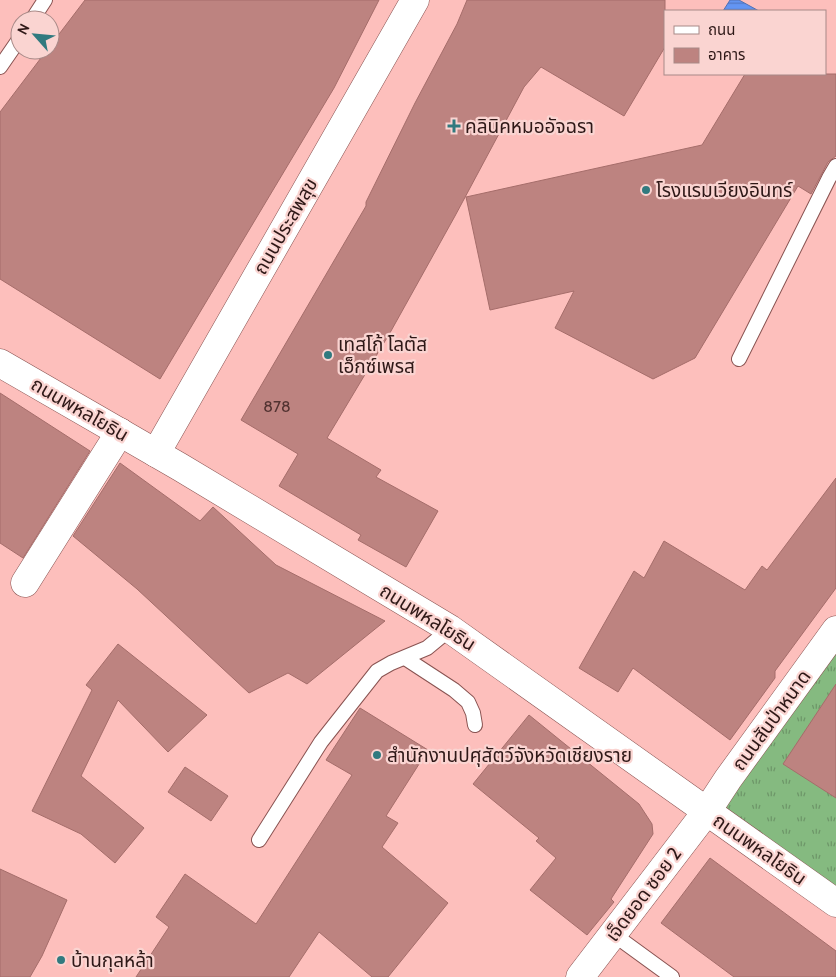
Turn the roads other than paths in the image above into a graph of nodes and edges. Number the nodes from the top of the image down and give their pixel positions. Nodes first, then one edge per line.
1 (414, 0) edge
2 (10, 52) edge
3 (0, 67) edge
4 (836, 166) edge
5 (739, 358) dead end
6 (0, 363) edge
7 (120, 432) junction
8 (156, 453) junction
9 (25, 583) dead end
10 (450, 629) junction
11 (836, 630) edge
12 (405, 658) junction
13 (475, 725) dead end
14 (707, 811) junction
15 (259, 840) dead end
16 (836, 902) edge
17 (613, 934) junction
18 (580, 977) edge
19 (672, 977) edge

1 - 8 street, ถนนประสพสุข
2 - 3 lane
4 - 5 lane
6 - 7 street, ถนนพหลโยธิน
7 - 8 street, ถนนพหลโยธิน
7 - 9 street
8 - 10 street, ถนนพหลโยธิน
10 - 12 lane
10 - 14 street, ถนนพหลโยธิน
11 - 14 street, ถนนสันป่าหนาด
12 - 13 lane
12 - 15 lane
14 - 16 street, ถนนพหลโยธิน
14 - 17 street, เจ็ดยอด ซอย 2
17 - 18 street, เจ็ดยอด ซอย 2
17 - 19 lane

